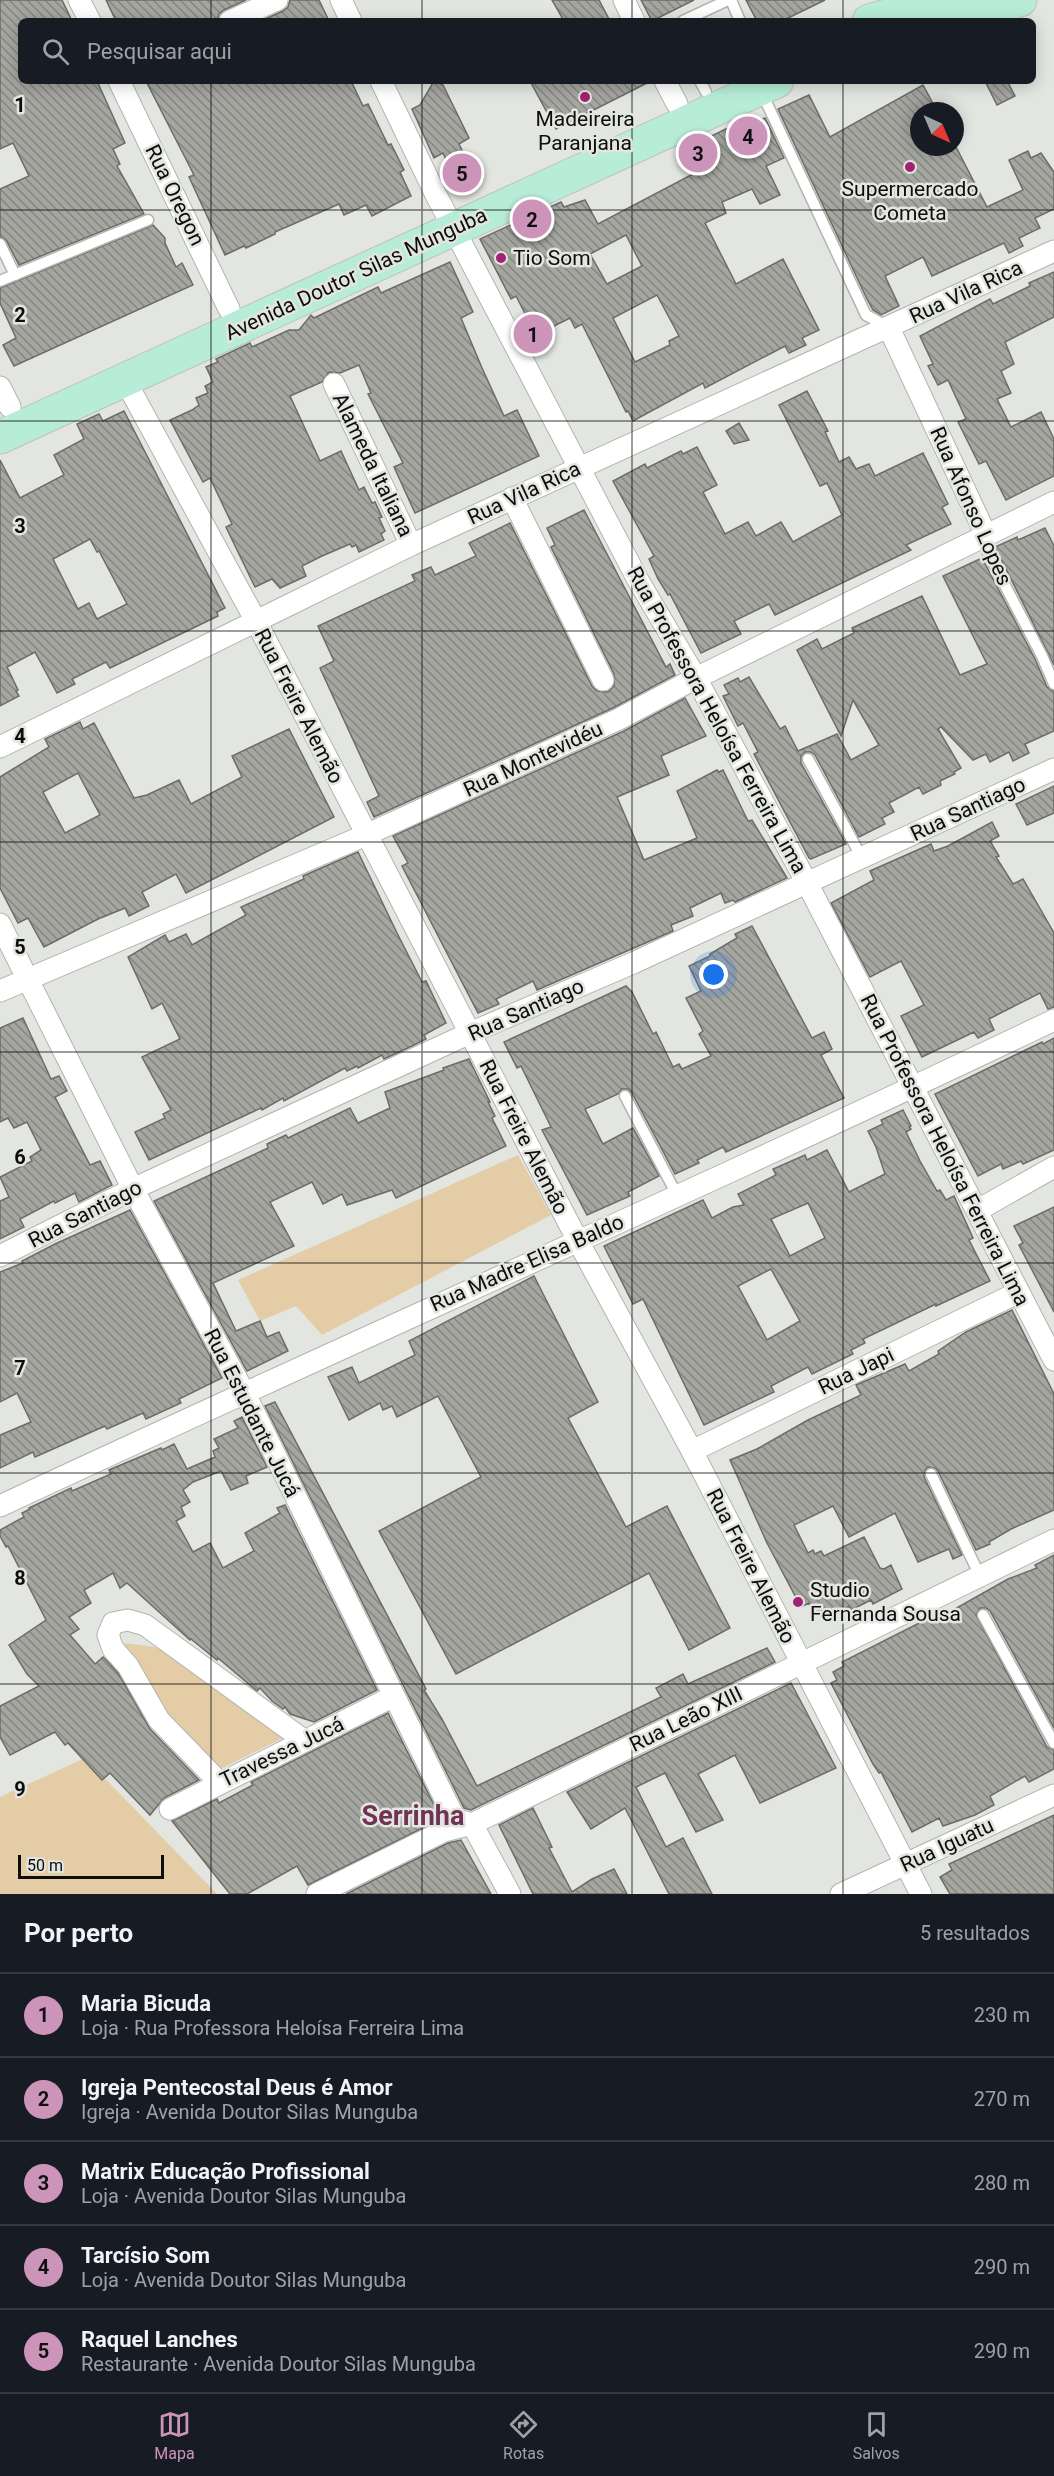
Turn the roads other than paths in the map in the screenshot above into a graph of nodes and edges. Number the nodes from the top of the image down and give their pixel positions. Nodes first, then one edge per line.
1 (80, 0) edge
2 (278, 0) edge
3 (341, 0) edge
4 (624, 0) edge
5 (729, 0) edge
6 (944, 0) edge
7 (1020, 0) edge
8 (873, 13) edge
9 (89, 18) edge
10 (237, 18) edge
11 (350, 18) edge
12 (633, 18) edge
13 (690, 18) edge
14 (738, 18) edge
15 (958, 18) edge
16 (120, 84) edge
17 (382, 84) edge
18 (716, 87) edge
19 (449, 219) junction
20 (148, 220) dead end
21 (0, 244) edge
22 (1054, 251) edge
23 (15, 275) junction
24 (0, 281) edge
25 (229, 309) junction
26 (889, 328) junction
27 (125, 380) junction
28 (334, 384) dead end
29 (3, 411) edge
30 (580, 466) junction
31 (512, 498) junction
32 (1054, 502) edge
33 (986, 535) junction
34 (411, 545) junction
35 (257, 623) junction
36 (696, 678) junction
37 (603, 680) dead end
38 (1054, 684) edge
39 (0, 747) edge
40 (808, 759) dead end
41 (1054, 769) edge
42 (366, 835) junction
43 (862, 858) junction
44 (807, 883) junction
45 (0, 924) edge
46 (29, 979) junction
47 (0, 991) edge
48 (1054, 1020) edge
49 (470, 1033) junction
50 (913, 1088) junction
51 (625, 1096) dead end
52 (1054, 1167) edge
53 (133, 1189) junction
54 (678, 1195) junction
55 (978, 1210) junction
56 (578, 1240) junction
57 (0, 1256) edge
58 (1019, 1292) junction
59 (1054, 1360) edge
60 (244, 1392) junction
61 (692, 1450) junction
62 (931, 1474) dead end
63 (0, 1506) edge
64 (1054, 1540) edge
65 (980, 1576) junction
66 (983, 1615) dead end
67 (801, 1663) junction
68 (394, 1696) junction
69 (305, 1741) junction
70 (1054, 1743) edge
71 (219, 1782) junction
72 (1054, 1795) edge
73 (170, 1809) dead end
74 (472, 1824) junction
75 (906, 1864) junction
76 (317, 1894) edge
77 (510, 1894) edge
78 (841, 1894) edge
79 (921, 1894) edge

1 - 9 street
2 - 10 street
3 - 11 street
4 - 12 street
5 - 13 lane
5 - 14 lane
6 - 8 main road
7 - 15 main road
16 - 25 street, Rua Oregon
17 - 19 street, Rua Professora Heloísa Ferreira Lima
18 - 19 main road, Avenida Doutor Silas Munguba
18 - 19 main road, Avenida Doutor Silas Munguba
18 - 26 lane
19 - 25 main road, Avenida Doutor Silas Munguba
19 - 27 main road, Avenida Doutor Silas Munguba
19 - 30 street, Rua Professora Heloísa Ferreira Lima
20 - 23 lane
21 - 23 lane
22 - 26 street, Rua Vila Rica
23 - 24 lane
25 - 29 main road, Avenida Doutor Silas Munguba
26 - 30 street, Rua Vila Rica
26 - 33 street, Rua Afonso Lopes
27 - 29 main road, Avenida Doutor Silas Munguba
27 - 35 street, Rua Freire Alemão
28 - 34 street, Alameda Italiana
30 - 31 street, Rua Vila Rica
30 - 36 street, Rua Professora Heloísa Ferreira Lima
31 - 34 street, Rua Vila Rica
31 - 37 street
32 - 33 street, Rua Montevidéu
33 - 36 street, Rua Montevidéu
33 - 38 lane, Rua Afonso Lopes
34 - 35 street, Rua Vila Rica
35 - 39 street, Rua Vila Rica
35 - 42 street, Rua Freire Alemão
36 - 42 street, Rua Montevidéu
36 - 44 street, Rua Professora Heloísa Ferreira Lima
40 - 43 lane
41 - 43 street, Rua Santiago
42 - 46 street, Rua Montevidéu
42 - 49 street, Rua Freire Alemão
43 - 44 street, Rua Santiago
44 - 49 street, Rua Santiago
44 - 50 street, Rua Professora Heloísa Ferreira Lima
45 - 46 street, Rua Estudante Jucá
46 - 47 street, Rua Montevidéu
46 - 53 street, Rua Estudante Jucá
48 - 50 street, Rua Madre Elisa Baldo
49 - 53 street, Rua Santiago
49 - 56 street, Rua Freire Alemão
50 - 54 street, Rua Madre Elisa Baldo
50 - 55 street, Rua Professora Heloísa Ferreira Lima
51 - 54 lane
52 - 55 street
53 - 57 street, Rua Santiago
53 - 60 street, Rua Estudante Jucá
54 - 56 street, Rua Madre Elisa Baldo
55 - 58 street, Rua Professora Heloísa Ferreira Lima
56 - 60 street, Rua Madre Elisa Baldo
56 - 61 street, Rua Freire Alemão
58 - 59 street, Rua Professora Heloísa Ferreira Lima
58 - 61 street, Rua Japi
60 - 63 street, Rua Madre Elisa Baldo
60 - 68 street, Rua Estudante Jucá
61 - 67 street, Rua Freire Alemão
62 - 65 lane
64 - 65 street, Rua Leão XIII
65 - 67 street, Rua Leão XIII
66 - 70 lane
67 - 74 street, Rua Leão XIII
67 - 75 street, Rua Freire Alemão
68 - 69 street, Travessa Jucá
68 - 74 street, Rua Estudante Jucá
69 - 71 street, Travessa Jucá
69 - 71 street
71 - 73 street, Travessa Jucá
72 - 75 street, Rua Iguatu
74 - 76 street, Rua Leão XIII
74 - 77 street, Rua Estudante Jucá
75 - 78 street, Rua Iguatu
75 - 79 street, Rua Freire Alemão

